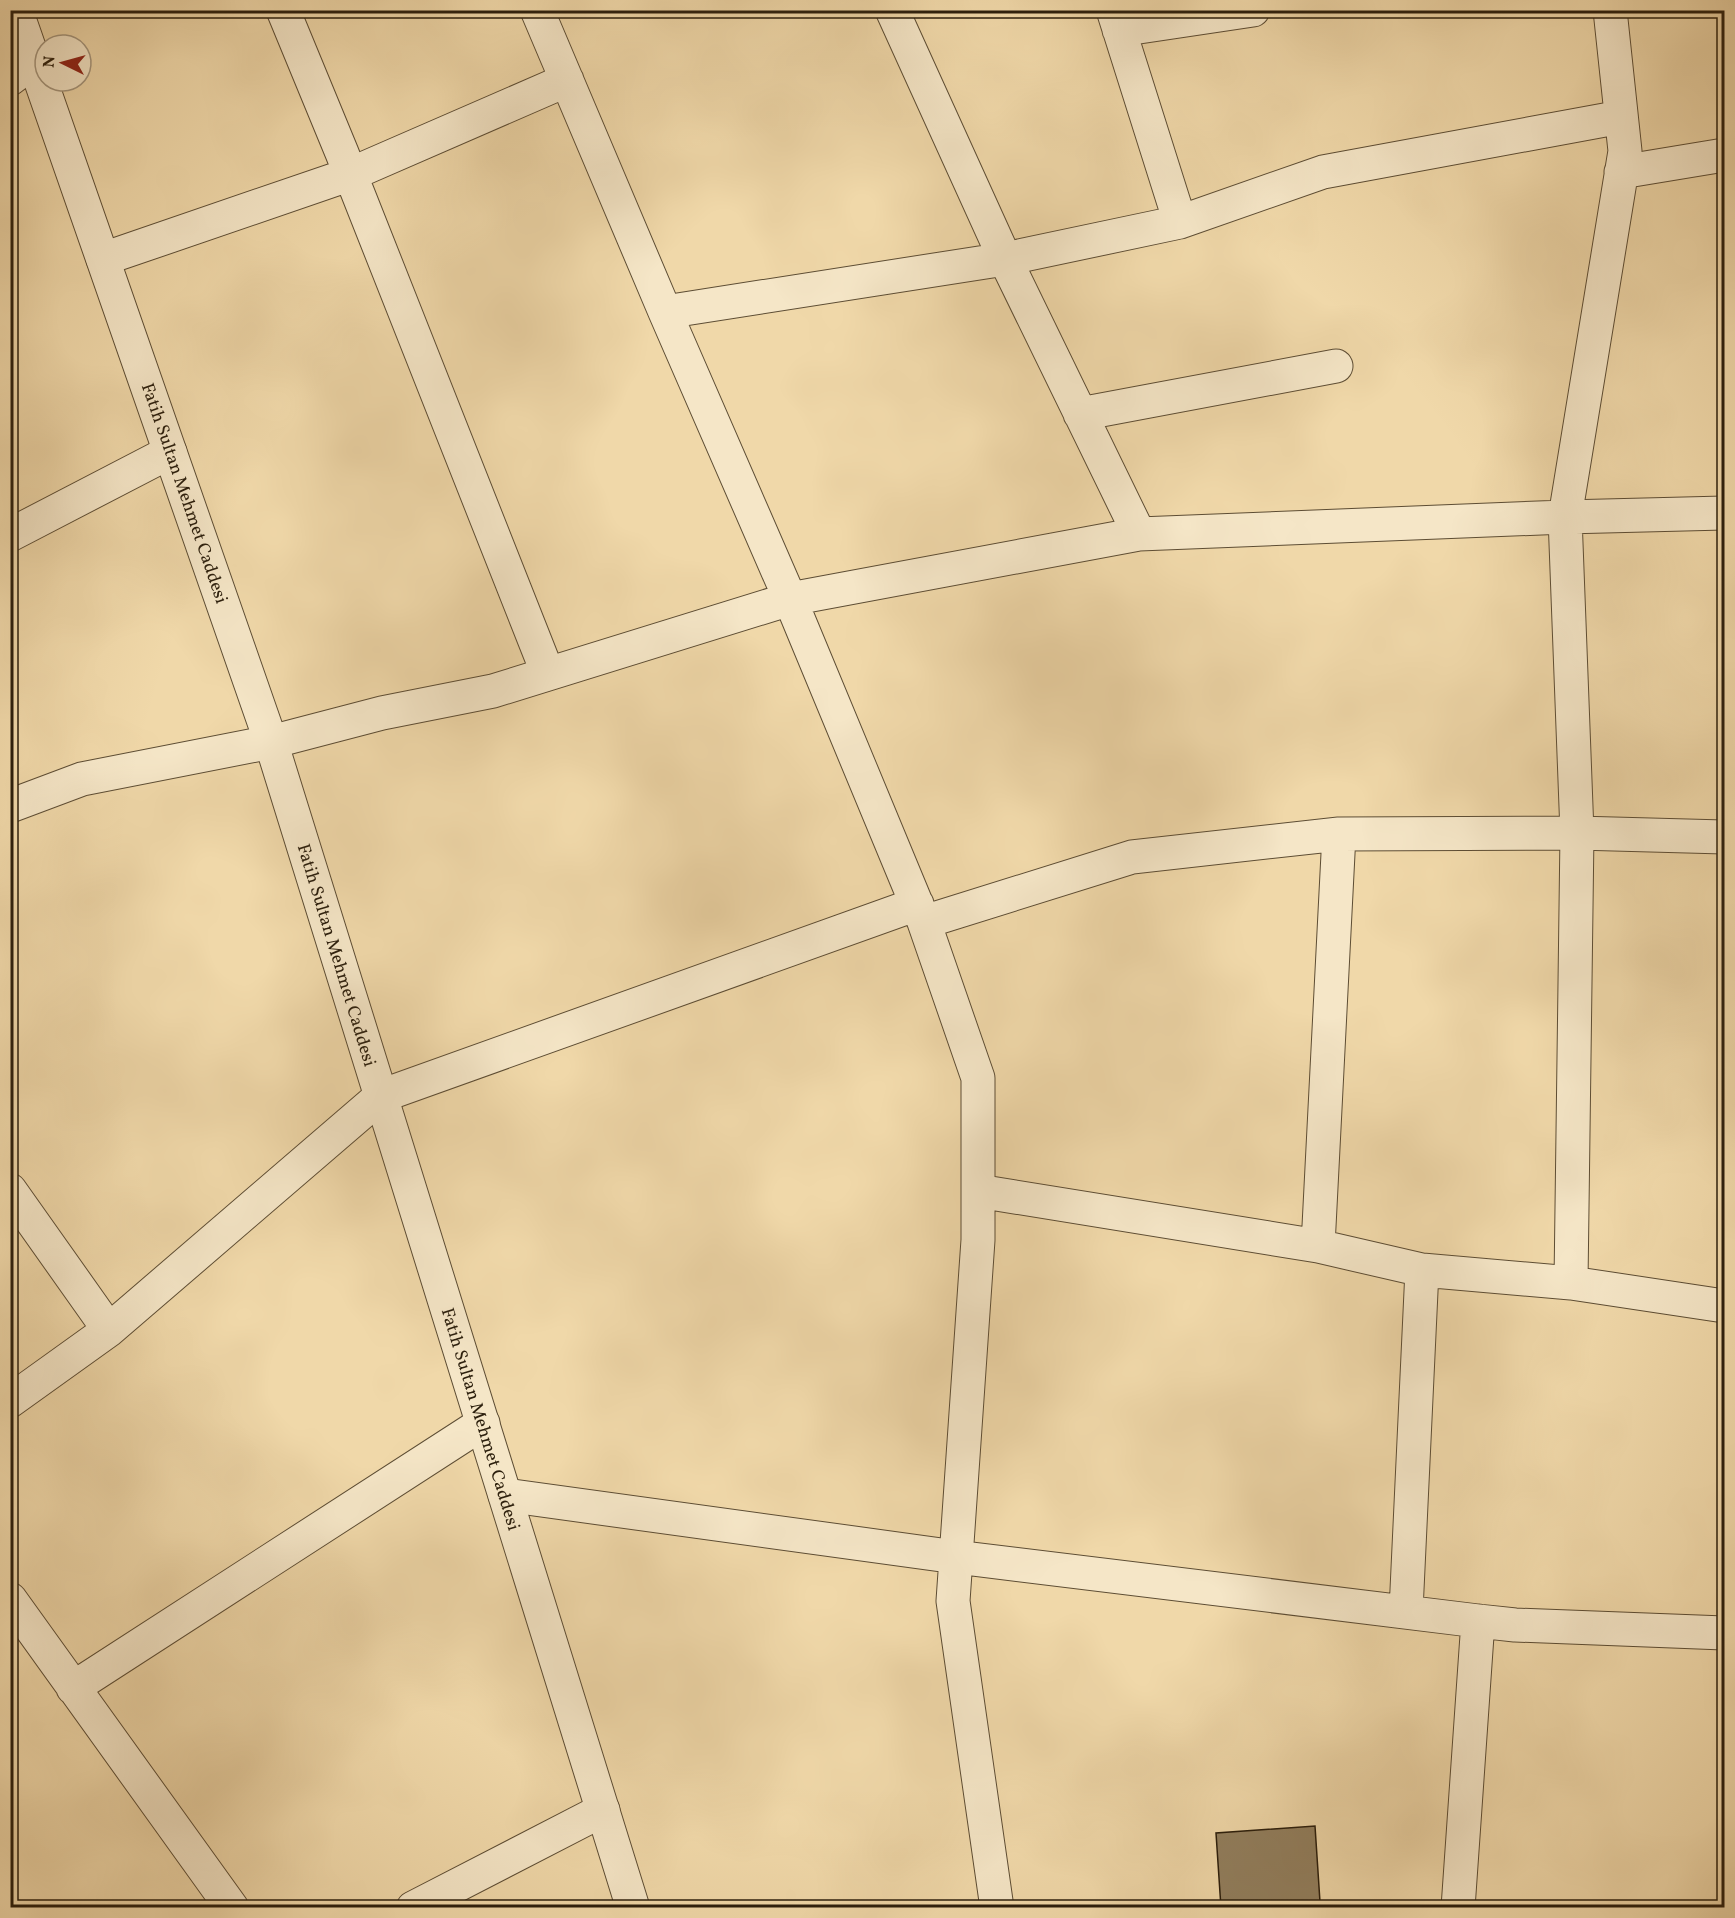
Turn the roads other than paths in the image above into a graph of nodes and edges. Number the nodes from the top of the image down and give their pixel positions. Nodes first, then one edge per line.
1 (16, 10) edge
2 (283, 10) edge
3 (537, 10) edge
4 (892, 10) edge
5 (1253, 10) edge
6 (1610, 10) edge
7 (1116, 20) edge
8 (23, 70) edge
9 (567, 80) junction
10 (1621, 117) junction
11 (1725, 154) edge
12 (1621, 172) junction
13 (351, 174) junction
14 (1180, 222) junction
15 (104, 259) junction
16 (1005, 260) junction
17 (665, 312) junction
18 (1336, 366) dead end
19 (1080, 414) junction
20 (170, 452) junction
21 (1725, 513) edge
22 (1564, 517) junction
23 (1139, 534) junction
24 (10, 535) edge
25 (790, 599) junction
26 (548, 674) junction
27 (271, 742) junction
28 (10, 806) edge
29 (1577, 833) junction
30 (1339, 834) junction
31 (1725, 837) edge
32 (921, 913) junction
33 (381, 1096) junction
34 (10, 1190) edge
35 (978, 1191) junction
36 (1318, 1246) junction
37 (1422, 1270) junction
38 (1571, 1283) junction
39 (1725, 1306) edge
40 (109, 1330) junction
41 (10, 1401) edge
42 (483, 1423) junction
43 (505, 1495) junction
44 (956, 1557) junction
45 (10, 1599) edge
46 (1406, 1611) junction
47 (1478, 1620) junction
48 (1725, 1634) edge
49 (73, 1688) junction
50 (603, 1810) junction
51 (232, 1908) edge
52 (413, 1908) edge
53 (633, 1908) edge
54 (997, 1908) edge
55 (1458, 1908) edge

1 - 8 street, Fatih Sultan Mehmet Caddesi
2 - 13 street
3 - 9 street
4 - 16 street
5 - 7 street
6 - 10 street
7 - 14 street
8 - 15 street, Fatih Sultan Mehmet Caddesi
9 - 13 street
9 - 17 street
10 - 12 street
10 - 14 street
11 - 12 street
12 - 22 street
13 - 15 street
13 - 26 street
14 - 16 street
15 - 20 street, Fatih Sultan Mehmet Caddesi
16 - 17 street
16 - 19 street
17 - 25 street
18 - 19 street
19 - 23 street
20 - 24 street
20 - 27 street, Fatih Sultan Mehmet Caddesi
21 - 22 street
22 - 23 street
22 - 29 street
23 - 25 street
25 - 26 street
25 - 32 street
26 - 27 street
27 - 28 street
27 - 33 street, Fatih Sultan Mehmet Caddesi
29 - 30 street
29 - 31 street
29 - 38 street
30 - 32 street
30 - 36 street
32 - 33 street
32 - 35 street
33 - 40 street
33 - 42 street, Fatih Sultan Mehmet Caddesi
34 - 40 street
35 - 36 street
35 - 44 street
36 - 37 street
37 - 38 street
37 - 46 street
38 - 39 street
40 - 41 street
42 - 43 street, Fatih Sultan Mehmet Caddesi
42 - 49 street
43 - 44 street
43 - 50 street, Fatih Sultan Mehmet Caddesi
44 - 46 street
44 - 54 street
45 - 49 street
46 - 47 street
47 - 48 street
47 - 55 street
49 - 51 street
50 - 52 street
50 - 53 street, Fatih Sultan Mehmet Caddesi

